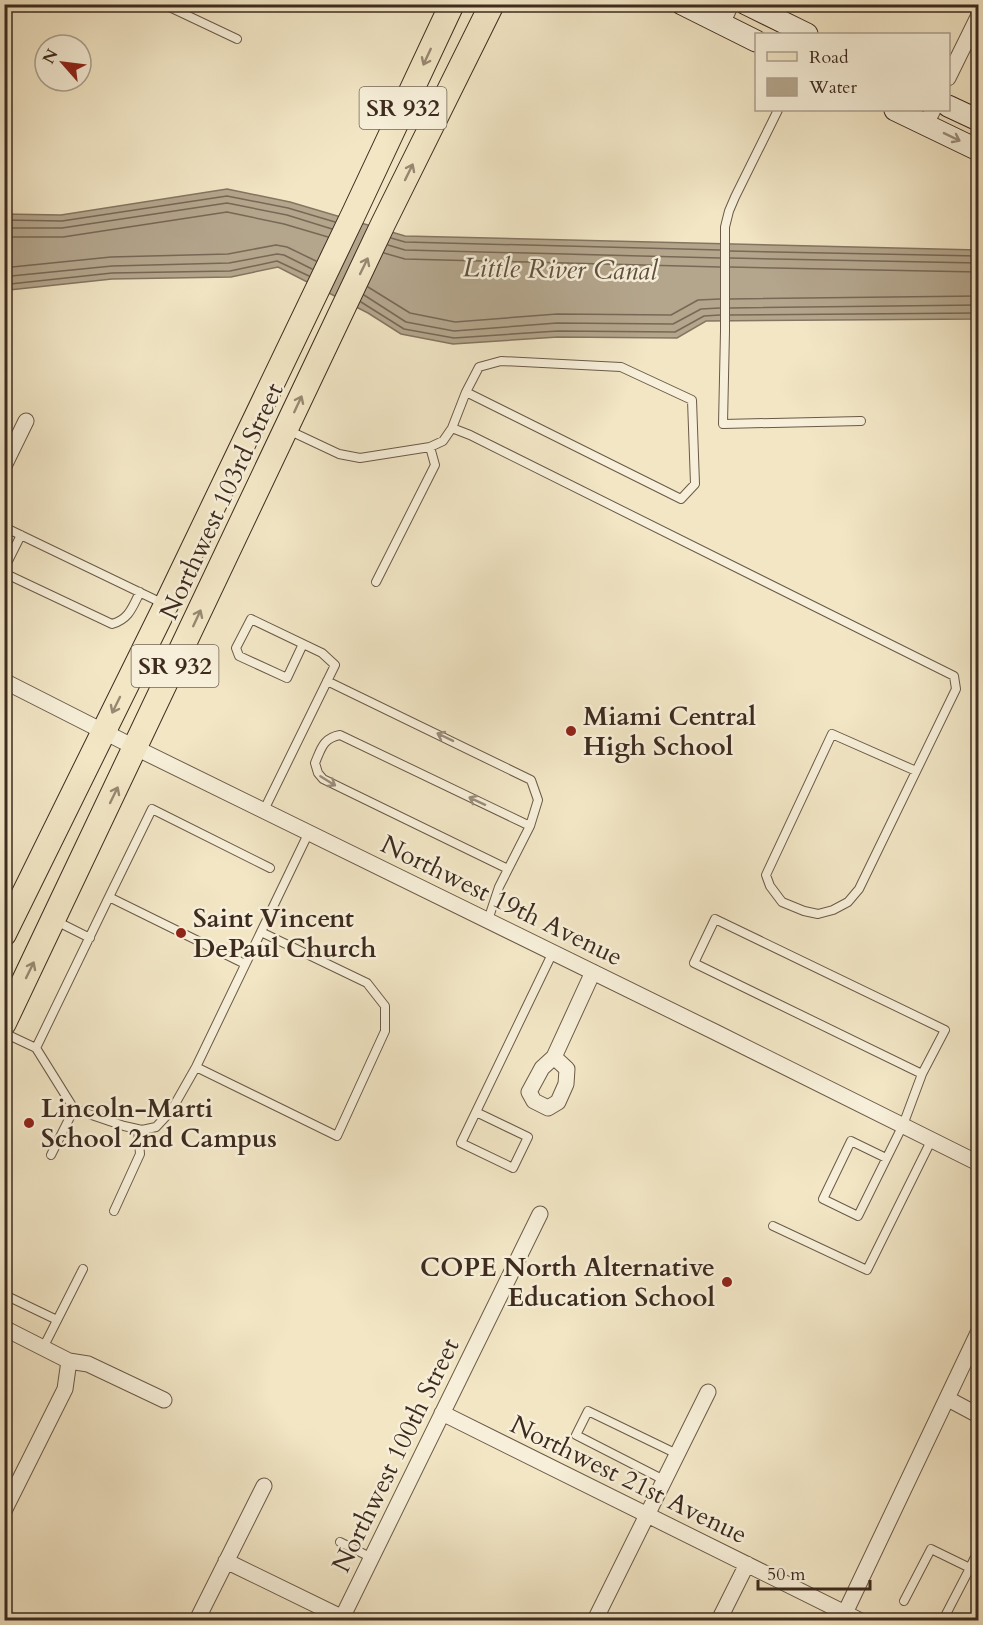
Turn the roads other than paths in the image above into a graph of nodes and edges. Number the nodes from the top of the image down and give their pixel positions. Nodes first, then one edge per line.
1 (163, 4) edge
2 (452, 4) edge
3 (492, 4) edge
4 (682, 4) edge
5 (731, 4) edge
6 (746, 4) edge
7 (978, 17) edge
8 (722, 24) junction
9 (805, 33) edge
10 (237, 39) dead end
11 (755, 40) edge
12 (950, 74) edge
13 (950, 107) edge
14 (778, 111) edge
15 (900, 111) edge
16 (929, 117) edge
17 (978, 120) edge
18 (978, 150) edge
19 (466, 392) junction
20 (26, 421) dead end
21 (861, 421) dead end
22 (452, 428) junction
23 (286, 430) junction
24 (430, 447) junction
25 (4, 466) edge
26 (4, 527) edge
27 (21, 535) junction
28 (4, 571) edge
29 (376, 582) dead end
30 (140, 592) junction
31 (166, 605) junction
32 (303, 644) junction
33 (4, 681) edge
34 (327, 681) junction
35 (103, 731) junction
36 (136, 748) junction
37 (916, 771) junction
38 (264, 810) junction
39 (530, 826) junction
40 (309, 832) junction
41 (45, 849) junction
42 (270, 868) dead end
43 (508, 869) junction
44 (109, 897) junction
45 (54, 920) junction
46 (488, 920) junction
47 (261, 932) junction
48 (4, 934) edge
49 (90, 938) junction
50 (553, 952) junction
51 (245, 964) junction
52 (594, 972) junction
53 (4, 1023) edge
54 (4, 1033) edge
55 (36, 1048) junction
56 (554, 1057) dead end
57 (196, 1067) junction
58 (922, 1074) junction
59 (74, 1109) junction
60 (476, 1112) junction
61 (903, 1125) junction
62 (138, 1130) junction
63 (932, 1139) junction
64 (51, 1155) dead end
65 (886, 1158) junction
66 (978, 1163) edge
67 (114, 1211) dead end
68 (540, 1214) dead end
69 (773, 1226) dead end
70 (82, 1269) dead end
71 (4, 1297) edge
72 (57, 1320) junction
73 (4, 1328) edge
74 (978, 1333) edge
75 (43, 1348) junction
76 (69, 1361) junction
77 (708, 1392) dead end
78 (948, 1399) junction
79 (164, 1400) dead end
80 (442, 1413) junction
81 (978, 1415) edge
82 (677, 1454) junction
83 (664, 1480) junction
84 (264, 1486) dead end
85 (4, 1511) edge
86 (647, 1515) junction
87 (340, 1542) dead end
88 (372, 1558) junction
89 (226, 1561) junction
90 (978, 1562) edge
91 (747, 1564) junction
92 (970, 1568) junction
93 (904, 1601) dead end
94 (845, 1613) junction
95 (197, 1620) edge
96 (344, 1620) edge
97 (595, 1620) edge
98 (719, 1620) edge
99 (859, 1620) edge
100 (944, 1620) edge

1 - 10 lane
2 -> 31 main road, Northwest 103rd Street / SR 932
23 -> 3 main road, Northwest 103rd Street / SR 932
4 - 8 main road
5 - 8 street
6 - 9 main road
7 - 12 street
8 - 11 main road
13 - 17 main road
14 - 21 lane
15 - 16 main road
16 -> 18 main road
19 - 19 lane
19 - 22 lane
20 - 25 street
22 - 24 lane
22 - 37 lane
23 - 24 lane
36 -> 23 main road, Northwest 103rd Street / SR 932
24 - 29 lane
26 - 27 lane
27 - 28 lane
27 - 30 lane
28 - 30 lane
30 - 31 lane
31 -> 35 main road, Northwest 103rd Street / SR 932
32 - 32 lane
32 - 34 lane
33 - 35 street, Northwest 19th Avenue
34 - 38 lane
39 -> 34 lane
35 - 36 street, Northwest 19th Avenue
35 - 41 main road, Northwest 103rd Street / SR 932
36 - 38 street, Northwest 19th Avenue
45 -> 36 main road, Northwest 103rd Street / SR 932
37 - 37 lane
38 - 40 street, Northwest 19th Avenue
39 - 43 lane
39 -> 43 lane
40 - 46 street, Northwest 19th Avenue
40 - 47 lane
41 - 45 main road
41 - 48 main road, Northwest 103rd Street / SR 932
42 - 44 lane
43 - 46 lane
44 - 49 lane
44 - 51 lane
45 - 49 lane
53 -> 45 main road, Northwest 103rd Street / SR 932
46 - 50 street, Northwest 19th Avenue
47 - 51 lane
47 - 57 lane
49 - 55 lane
50 - 52 street, Northwest 19th Avenue
50 - 60 lane
51 - 57 lane
52 - 56 street
52 - 61 street, Northwest 19th Avenue
54 - 55 lane
55 - 59 lane
57 - 62 lane
58 - 58 lane
58 - 61 lane
59 - 62 lane
59 - 64 lane
60 - 60 lane
61 - 63 street, Northwest 19th Avenue
61 - 65 lane
62 - 67 lane
63 - 66 street, Northwest 19th Avenue
63 - 69 lane
65 - 65 lane
68 - 80 street, Northwest 100th Street
70 - 72 lane
71 - 72 lane
72 - 75 lane
73 - 75 street
74 - 78 street
75 - 76 street
76 - 79 street
76 - 85 street
77 - 82 street
78 - 81 street
78 - 94 street
80 - 86 street, Northwest 21st Avenue
80 - 88 street, Northwest 100th Street
82 - 83 street
82 - 83 lane
83 - 86 street
84 - 89 street
86 - 91 street, Northwest 21st Avenue
86 - 97 street
87 - 88 lane
88 - 96 street, Northwest 100th Street
89 - 95 street
89 - 96 street
90 - 92 lane
91 - 94 street, Northwest 21st Avenue
91 - 98 street
92 - 93 lane
92 - 100 lane
94 - 99 street, Northwest 21st Avenue

